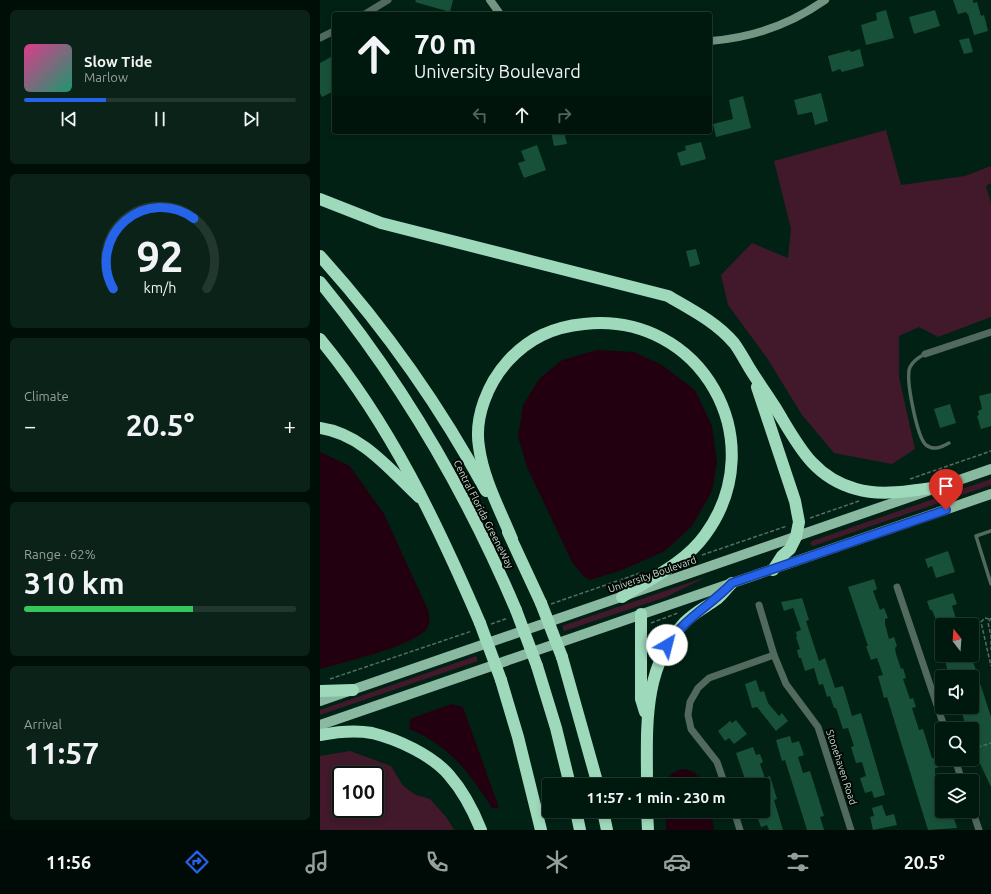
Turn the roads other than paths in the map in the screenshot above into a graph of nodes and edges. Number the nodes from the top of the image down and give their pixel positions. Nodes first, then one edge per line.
1 (388, 0) edge
2 (490, 0) edge
3 (825, 0) edge
4 (368, 12) edge
5 (499, 12) edge
6 (332, 32) edge
7 (320, 38) edge
8 (712, 41) edge
9 (320, 199) edge
10 (320, 256) edge
11 (320, 282) edge
12 (991, 332) edge
13 (320, 339) edge
14 (925, 354) joint
15 (751, 371) junction
16 (320, 428) edge
17 (949, 443) dead end
18 (991, 469) edge
19 (940, 487) junction
20 (991, 494) edge
21 (426, 503) junction
22 (991, 531) edge
23 (796, 537) junction
24 (512, 539) junction
25 (773, 570) junction
26 (732, 583) junction
27 (991, 584) edge
28 (898, 587) dead end
29 (622, 597) junction
30 (759, 605) dead end
31 (645, 619) junction
32 (774, 655) junction
33 (353, 690) junction
34 (320, 691) edge
35 (320, 701) edge
36 (647, 719) junction
37 (943, 722) edge
38 (320, 725) edge
39 (320, 735) edge
40 (568, 778) edge
41 (596, 778) edge
42 (647, 778) edge
43 (723, 778) edge
44 (577, 818) edge
45 (604, 818) edge
46 (647, 818) edge
47 (736, 818) edge
48 (975, 818) edge
49 (482, 830) edge
50 (541, 830) edge
51 (580, 830) edge
52 (606, 830) edge
53 (648, 830) edge
54 (740, 830) edge
55 (851, 830) edge
56 (979, 830) edge

1 - 4 street
2 - 5 street
3 - 8 street
6 - 7 street
9 - 15 highway
10 - 24 highway
11 - 40 highway, Central Florida GreeneWay, bridge
12 - 14 street
13 - 21 highway
14 - 17 lane
15 - 19 highway
15 - 23 highway
16 - 21 highway
18 - 19 main road, University Boulevard
19 - 23 main road, University Boulevard
20 - 25 main road
21 - 50 highway, bridge
22 - 27 lane
23 - 25 highway
23 - 29 main road, University Boulevard
24 - 29 highway
24 - 41 highway, bridge
25 - 26 main road
26 - 31 main road
26 - 36 highway
28 - 37 street
29 - 33 main road, University Boulevard
30 - 32 street, Stonehaven Road
31 - 36 highway
31 - 38 main road
32 - 43 street
32 - 55 street, Stonehaven Road
33 - 34 highway
33 - 35 main road, University Boulevard
36 - 42 highway
39 - 49 highway
44 - 51 highway
45 - 52 highway
46 - 53 highway
47 - 54 street
48 - 56 street

